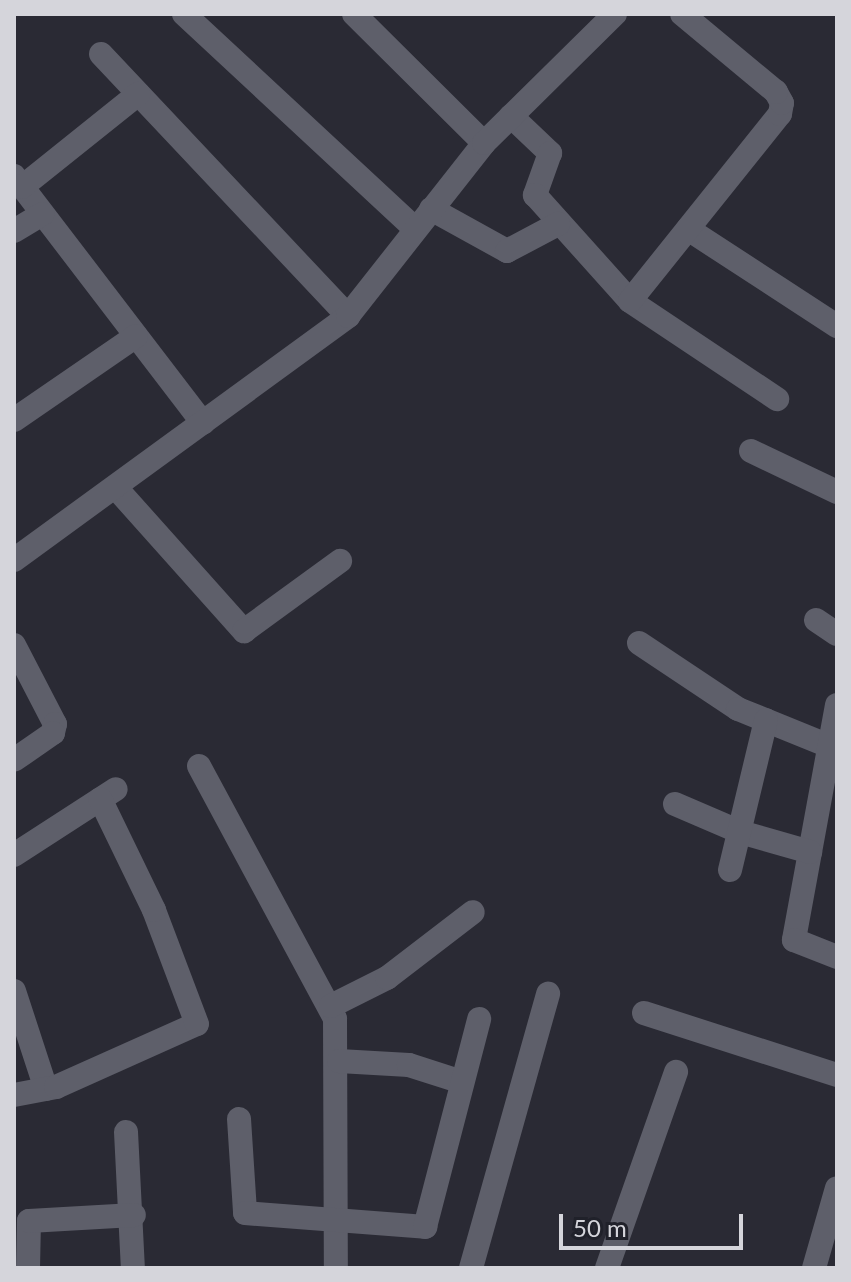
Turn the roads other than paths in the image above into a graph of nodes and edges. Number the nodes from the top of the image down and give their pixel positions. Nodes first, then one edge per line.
1 (184, 14) edge
2 (354, 14) edge
3 (615, 14) edge
4 (682, 14) edge
5 (101, 54) dead end
6 (138, 94) junction
7 (511, 116) junction
8 (484, 143) junction
9 (18, 181) edge
10 (431, 209) junction
11 (42, 214) junction
12 (558, 224) junction
13 (415, 229) junction
14 (688, 229) junction
15 (14, 231) edge
16 (630, 301) junction
17 (348, 316) junction
18 (837, 326) edge
19 (136, 336) junction
20 (777, 399) dead end
21 (14, 420) edge
22 (203, 423) junction
23 (751, 451) dead end
24 (117, 489) junction
25 (837, 492) edge
26 (14, 560) edge
27 (340, 561) dead end
28 (816, 620) dead end
29 (837, 634) edge
30 (639, 643) dead end
31 (14, 645) edge
32 (837, 705) edge
33 (766, 720) junction
34 (829, 746) junction
35 (14, 760) edge
36 (199, 766) dead end
37 (675, 804) dead end
38 (740, 832) junction
39 (810, 852) junction
40 (14, 855) edge
41 (730, 870) dead end
42 (473, 912) dead end
43 (837, 957) edge
44 (14, 991) edge
45 (548, 994) dead end
46 (331, 1006) junction
47 (644, 1013) dead end
48 (479, 1019) dead end
49 (339, 1061) junction
50 (676, 1072) dead end
51 (837, 1075) edge
52 (459, 1081) junction
53 (46, 1089) junction
54 (14, 1095) edge
55 (239, 1119) dead end
56 (126, 1132) dead end
57 (837, 1188) edge
58 (134, 1215) junction
59 (337, 1221) junction
60 (822, 1266) edge
61 (28, 1268) edge
62 (133, 1268) edge
63 (336, 1268) edge
64 (471, 1268) edge
65 (607, 1268) edge

1 - 13 street
2 - 8 street
3 - 7 street
4 - 14 street
5 - 6 street
6 - 9 street
6 - 17 street
7 - 8 street
7 - 12 street
8 - 10 street
9 - 11 street
10 - 12 street
10 - 13 street
11 - 15 street
11 - 19 street
12 - 16 street
13 - 17 street
14 - 16 street
14 - 18 street
16 - 20 street
17 - 22 street
19 - 21 street
19 - 22 street
22 - 24 street
23 - 25 street
24 - 26 street
24 - 27 street
28 - 29 street
30 - 33 street
31 - 35 street
32 - 34 street
33 - 34 street
33 - 38 street
34 - 39 street
36 - 46 street
37 - 38 street
38 - 39 street
38 - 41 street
39 - 43 street
40 - 53 street
42 - 46 street
44 - 53 street
45 - 64 street
46 - 49 street
47 - 51 street
48 - 52 street
49 - 52 street
49 - 59 street
50 - 65 street
52 - 59 street
53 - 54 street
55 - 59 street
56 - 58 street
57 - 60 street
58 - 61 street
58 - 62 street
59 - 63 street

